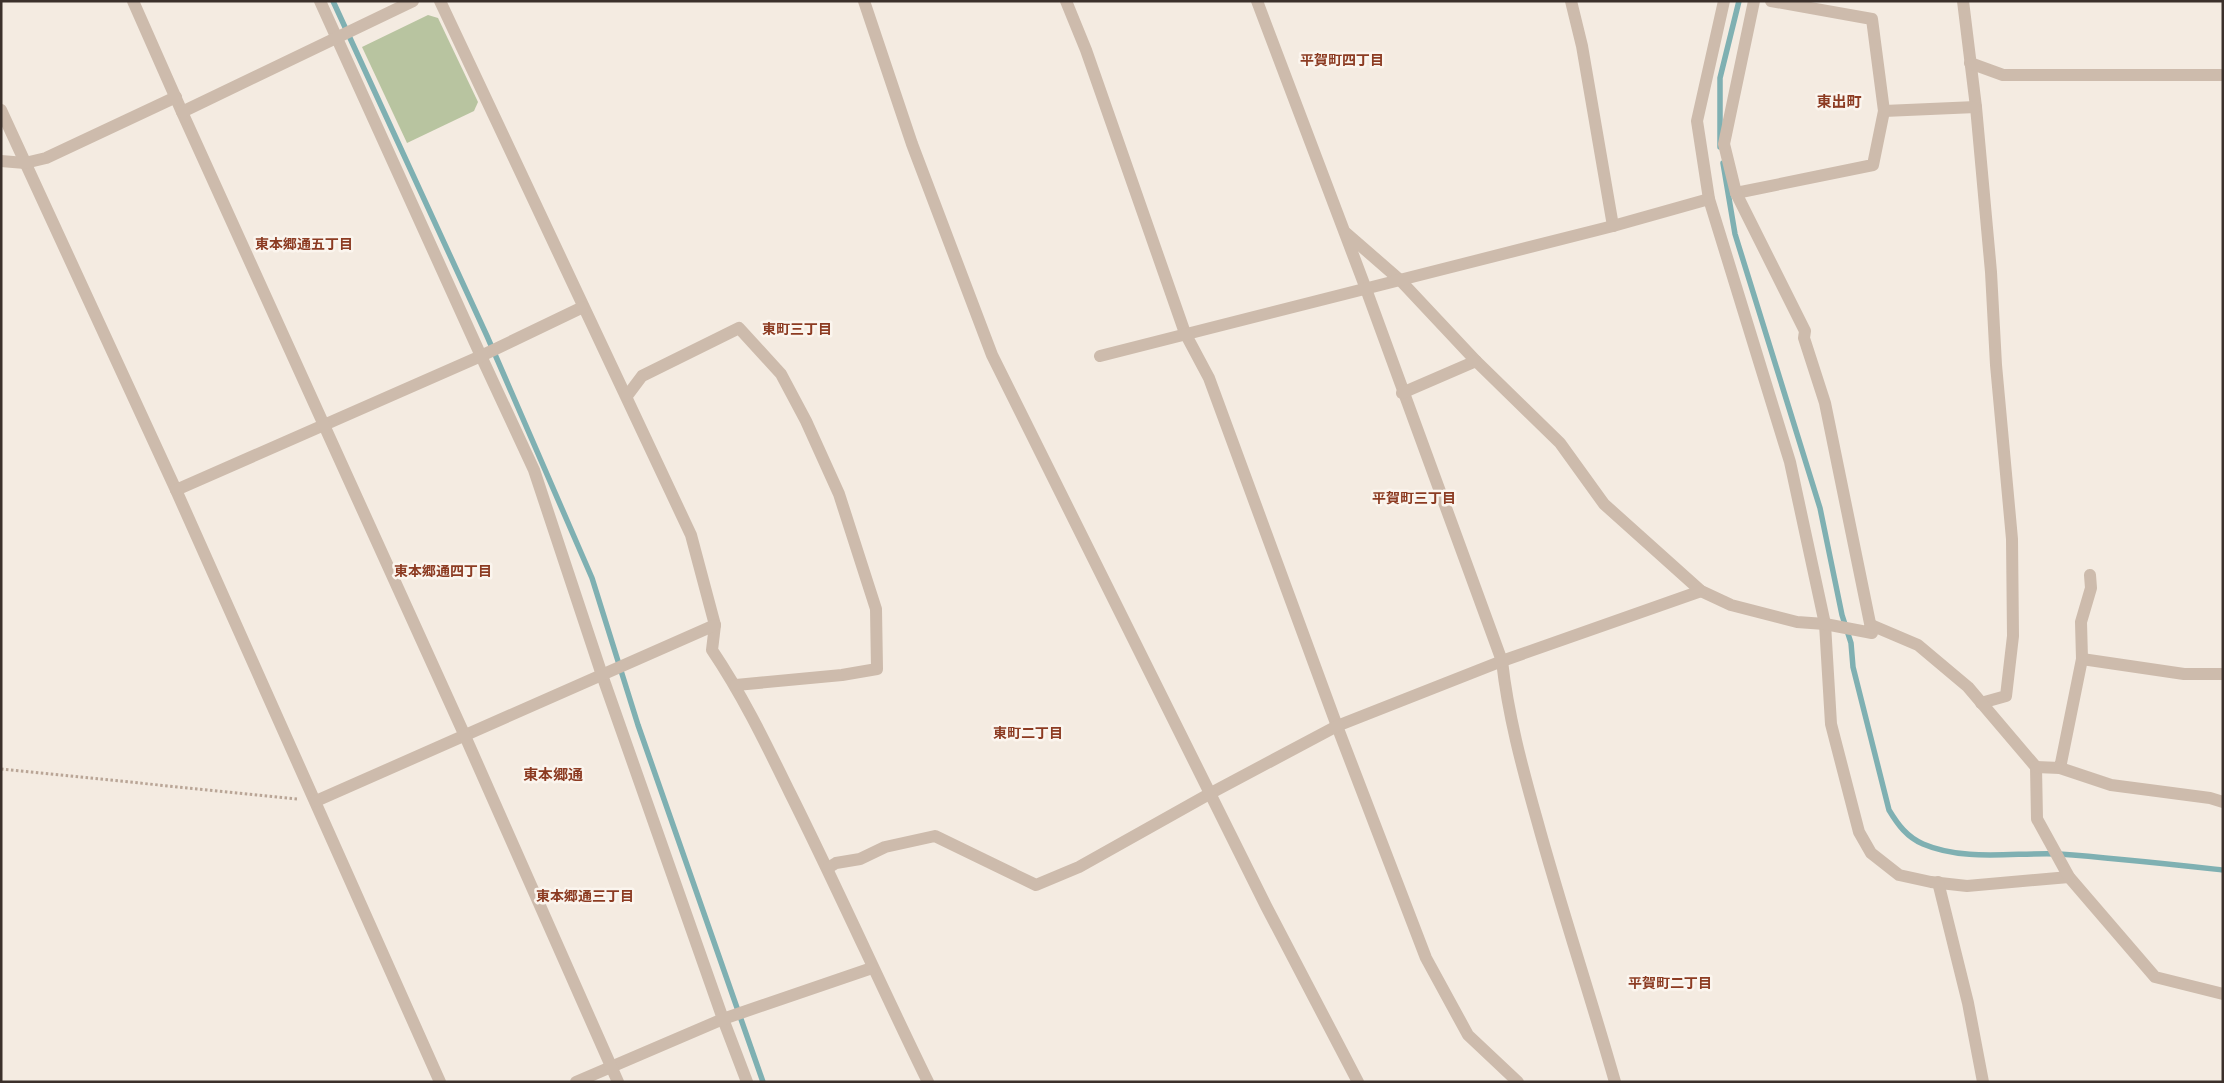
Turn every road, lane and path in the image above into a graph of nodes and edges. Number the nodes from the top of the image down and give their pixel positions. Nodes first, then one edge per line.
1 (133, 1) edge
2 (320, 1) edge
3 (413, 1) edge
4 (440, 1) edge
5 (864, 1) edge
6 (1066, 1) edge
7 (1257, 1) edge
8 (1571, 1) edge
9 (1724, 1) edge
10 (1754, 1) edge
11 (1771, 1) edge
12 (1963, 1) edge
13 (337, 38) junction
14 (1970, 63) junction
15 (2223, 75) edge
16 (176, 97) junction
17 (1976, 107) junction
18 (1, 110) edge
19 (1884, 111) junction
20 (182, 112) junction
21 (1, 161) edge
22 (25, 163) junction
23 (1736, 193) junction
24 (1709, 199) junction
25 (1613, 226) junction
26 (1344, 231) junction
27 (1400, 280) junction
28 (1366, 289) junction
29 (584, 307) junction
30 (1185, 333) junction
31 (480, 356) junction
32 (1100, 356) dead end
33 (1476, 361) junction
34 (1402, 393) junction
35 (627, 396) junction
36 (324, 425) junction
37 (176, 490) junction
38 (2090, 575) dead end
39 (1701, 591) junction
40 (1825, 624) junction
41 (715, 625) junction
42 (1871, 625) junction
43 (2082, 659) junction
44 (1502, 661) junction
45 (2223, 674) edge
46 (602, 675) junction
47 (736, 686) junction
48 (1981, 703) junction
49 (1337, 726) junction
50 (465, 736) junction
51 (2036, 767) junction
52 (2060, 768) junction
53 (1, 769) edge
54 (1211, 793) junction
55 (316, 801) junction
56 (2223, 802) edge
57 (828, 868) junction
58 (2069, 877) junction
59 (1938, 882) junction
60 (872, 968) junction
61 (2223, 994) edge
62 (723, 1020) junction
63 (612, 1068) junction
64 (440, 1082) edge
65 (576, 1082) edge
66 (618, 1082) edge
67 (746, 1082) edge
68 (928, 1082) edge
69 (1358, 1082) edge
70 (1518, 1082) edge
71 (1615, 1082) edge
72 (1983, 1082) edge

1 - 16 street
2 - 13 street
3 - 13 street
4 - 29 street
5 - 54 street
6 - 30 street
7 - 26 street
8 - 25 street
9 - 24 street
10 - 23 street
11 - 19 street
12 - 14 street
13 - 20 street
13 - 31 street
14 - 15 street
14 - 17 street
16 - 20 street
16 - 22 street
17 - 19 street
17 - 48 street
18 - 22 street
19 - 23 street
20 - 36 street
21 - 22 street
22 - 37 street
23 - 42 street
24 - 25 street
24 - 40 street
25 - 27 street
26 - 27 street
26 - 28 street
27 - 28 street
27 - 33 street
28 - 30 street
28 - 34 street
29 - 31 street
29 - 35 street
30 - 32 street
30 - 49 street
31 - 36 street
31 - 46 street
33 - 34 street
33 - 39 street
34 - 44 street
35 - 41 street
35 - 47 street
36 - 37 street
36 - 50 street
37 - 55 street
38 - 43 street
39 - 40 street
39 - 44 street
40 - 42 street
40 - 59 street
41 - 46 street
41 - 47 street
42 - 48 street
43 - 45 street
43 - 52 street
44 - 49 street
44 - 71 street
46 - 50 street
46 - 62 street
47 - 57 street
48 - 51 street
49 - 54 street
49 - 70 street
50 - 55 street
50 - 63 street
51 - 52 street
51 - 58 street
52 - 56 street
53 - 55 path
54 - 57 street
54 - 69 street
55 - 64 street
57 - 60 street
58 - 59 street
58 - 61 street
59 - 72 street
60 - 62 street
60 - 68 street
62 - 63 street
62 - 67 street
63 - 65 street
63 - 66 street

